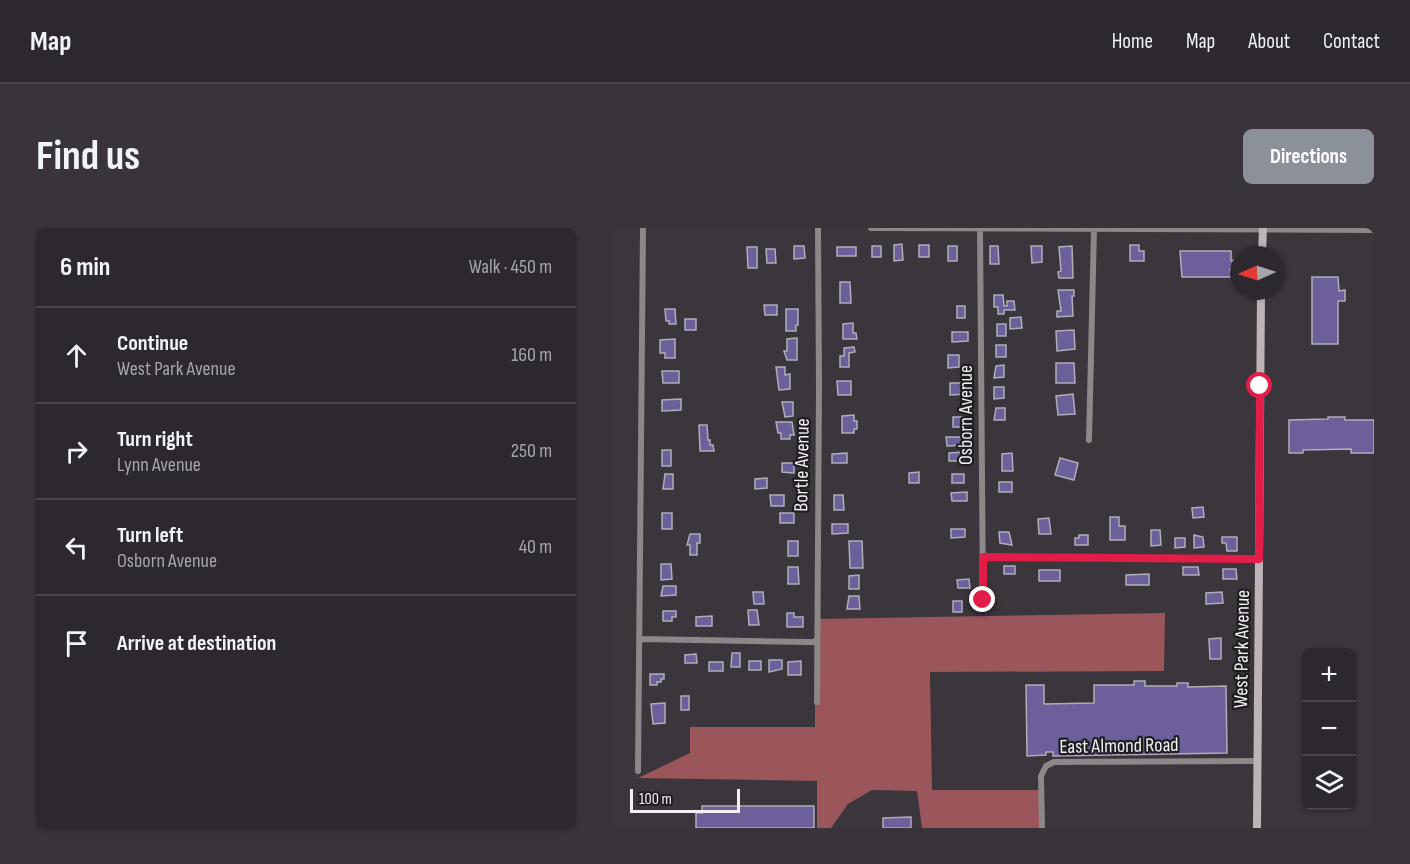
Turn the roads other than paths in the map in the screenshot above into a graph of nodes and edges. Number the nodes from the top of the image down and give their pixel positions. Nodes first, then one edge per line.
1 (643, 228) edge
2 (818, 228) edge
3 (871, 228) edge
4 (1263, 228) edge
5 (980, 229) edge
6 (1094, 230) junction
7 (1374, 230) edge
8 (1262, 246) edge
9 (1262, 300) edge
10 (1089, 440) dead end
11 (983, 557) junction
12 (1259, 559) junction
13 (983, 600) dead end
14 (640, 639) junction
15 (817, 639) junction
16 (817, 702) dead end
17 (1257, 761) junction
18 (638, 771) dead end
19 (1042, 828) edge
20 (1257, 828) edge

1 - 14 street
2 - 15 street, Bortle Avenue
3 - 5 street
4 - 6 street
4 - 7 street
4 - 8 main road
5 - 6 street
5 - 11 street, Osborn Avenue
6 - 10 street
9 - 12 main road, West Park Avenue
11 - 12 street
11 - 13 street, Osborn Avenue
12 - 17 main road, West Park Avenue
14 - 15 street
14 - 18 street
15 - 16 street, Bortle Avenue
17 - 19 street, East Almond Road
17 - 20 main road, West Park Avenue

